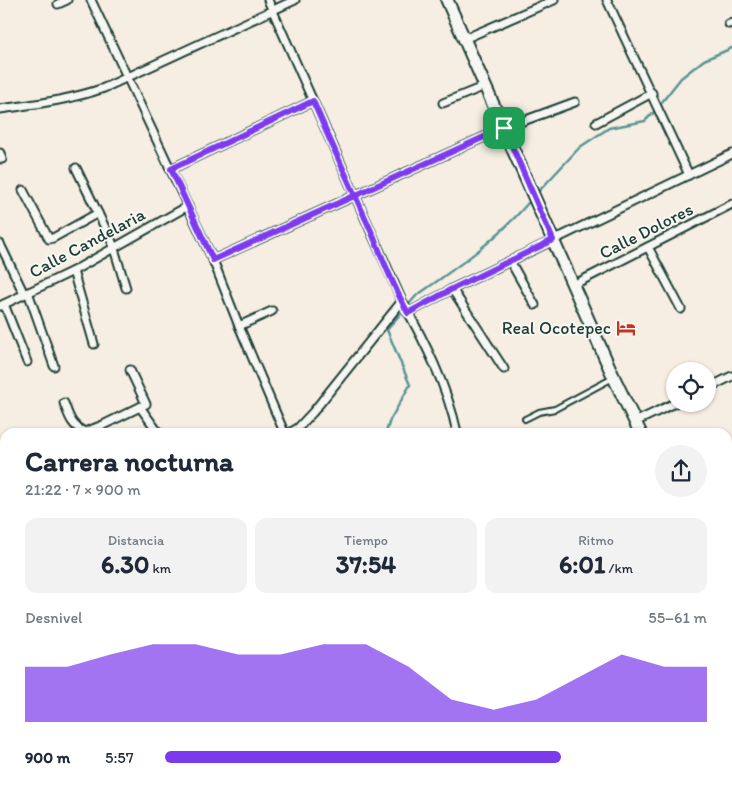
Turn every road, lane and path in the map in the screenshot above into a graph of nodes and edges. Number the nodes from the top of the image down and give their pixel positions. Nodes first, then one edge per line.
1 (67, 0) edge
2 (91, 0) edge
3 (268, 0) edge
4 (295, 0) edge
5 (447, 0) edge
6 (554, 0) edge
7 (607, 0) edge
8 (58, 4) dead end
9 (273, 9) junction
10 (464, 39) junction
11 (128, 78) junction
12 (485, 86) junction
13 (652, 93) junction
14 (313, 101) junction
15 (575, 102) dead end
16 (443, 103) dead end
17 (0, 109) edge
18 (596, 123) dead end
19 (504, 128) junction
20 (732, 154) edge
21 (76, 168) dead end
22 (171, 169) junction
23 (689, 175) junction
24 (24, 190) dead end
25 (355, 195) junction
26 (732, 204) edge
27 (188, 206) junction
28 (98, 213) junction
29 (553, 240) junction
30 (0, 244) edge
31 (648, 247) junction
32 (114, 248) junction
33 (213, 260) junction
34 (510, 261) junction
35 (73, 271) junction
36 (573, 285) junction
37 (126, 288) dead end
38 (452, 289) junction
39 (26, 293) junction
40 (402, 301) junction
41 (2, 305) edge
42 (535, 305) dead end
43 (681, 309) dead end
44 (272, 310) dead end
45 (408, 313) junction
46 (239, 326) junction
47 (94, 344) dead end
48 (26, 362) dead end
49 (54, 366) dead end
50 (504, 369) dead end
51 (130, 370) dead end
52 (732, 376) edge
53 (614, 378) junction
54 (716, 384) edge
55 (64, 403) dead end
56 (140, 407) junction
57 (666, 409) edge
58 (525, 419) dead end
59 (637, 427) edge
60 (76, 428) edge
61 (95, 428) edge
62 (155, 428) edge
63 (282, 428) edge
64 (298, 428) edge
65 (456, 428) edge

1 - 8 street
2 - 11 street
3 - 9 street
4 - 9 street
5 - 10 main road
6 - 10 street
7 - 13 street
9 - 11 street
9 - 14 street
10 - 12 main road
11 - 17 street
11 - 22 street
12 - 16 street
12 - 19 main road
13 - 18 street
13 - 23 street
14 - 22 street
14 - 25 street
15 - 19 street
19 - 25 street
19 - 29 main road
20 - 23 street
21 - 28 street
22 - 27 street
23 - 29 street
24 - 28 street
25 - 33 street
25 - 40 street
26 - 31 street, Calle Dolores
27 - 32 street, Calle Candelaria
27 - 33 street
28 - 32 street
29 - 34 street
29 - 36 main road
30 - 39 street
31 - 36 street, Calle Dolores
31 - 43 street
32 - 35 street, Calle Candelaria
32 - 37 street
33 - 46 street
34 - 38 street
34 - 42 street
35 - 39 street, Calle Candelaria
35 - 47 street
36 - 53 main road
38 - 45 street
38 - 50 street
39 - 41 street, Calle Candelaria
39 - 49 street
40 - 45 street
40 - 64 street
41 - 48 street
44 - 46 street
45 - 65 street
46 - 63 street
51 - 56 street
52 - 54 street
53 - 58 lane
53 - 59 main road
55 - 60 street
56 - 61 street
56 - 62 street
57 - 59 street

